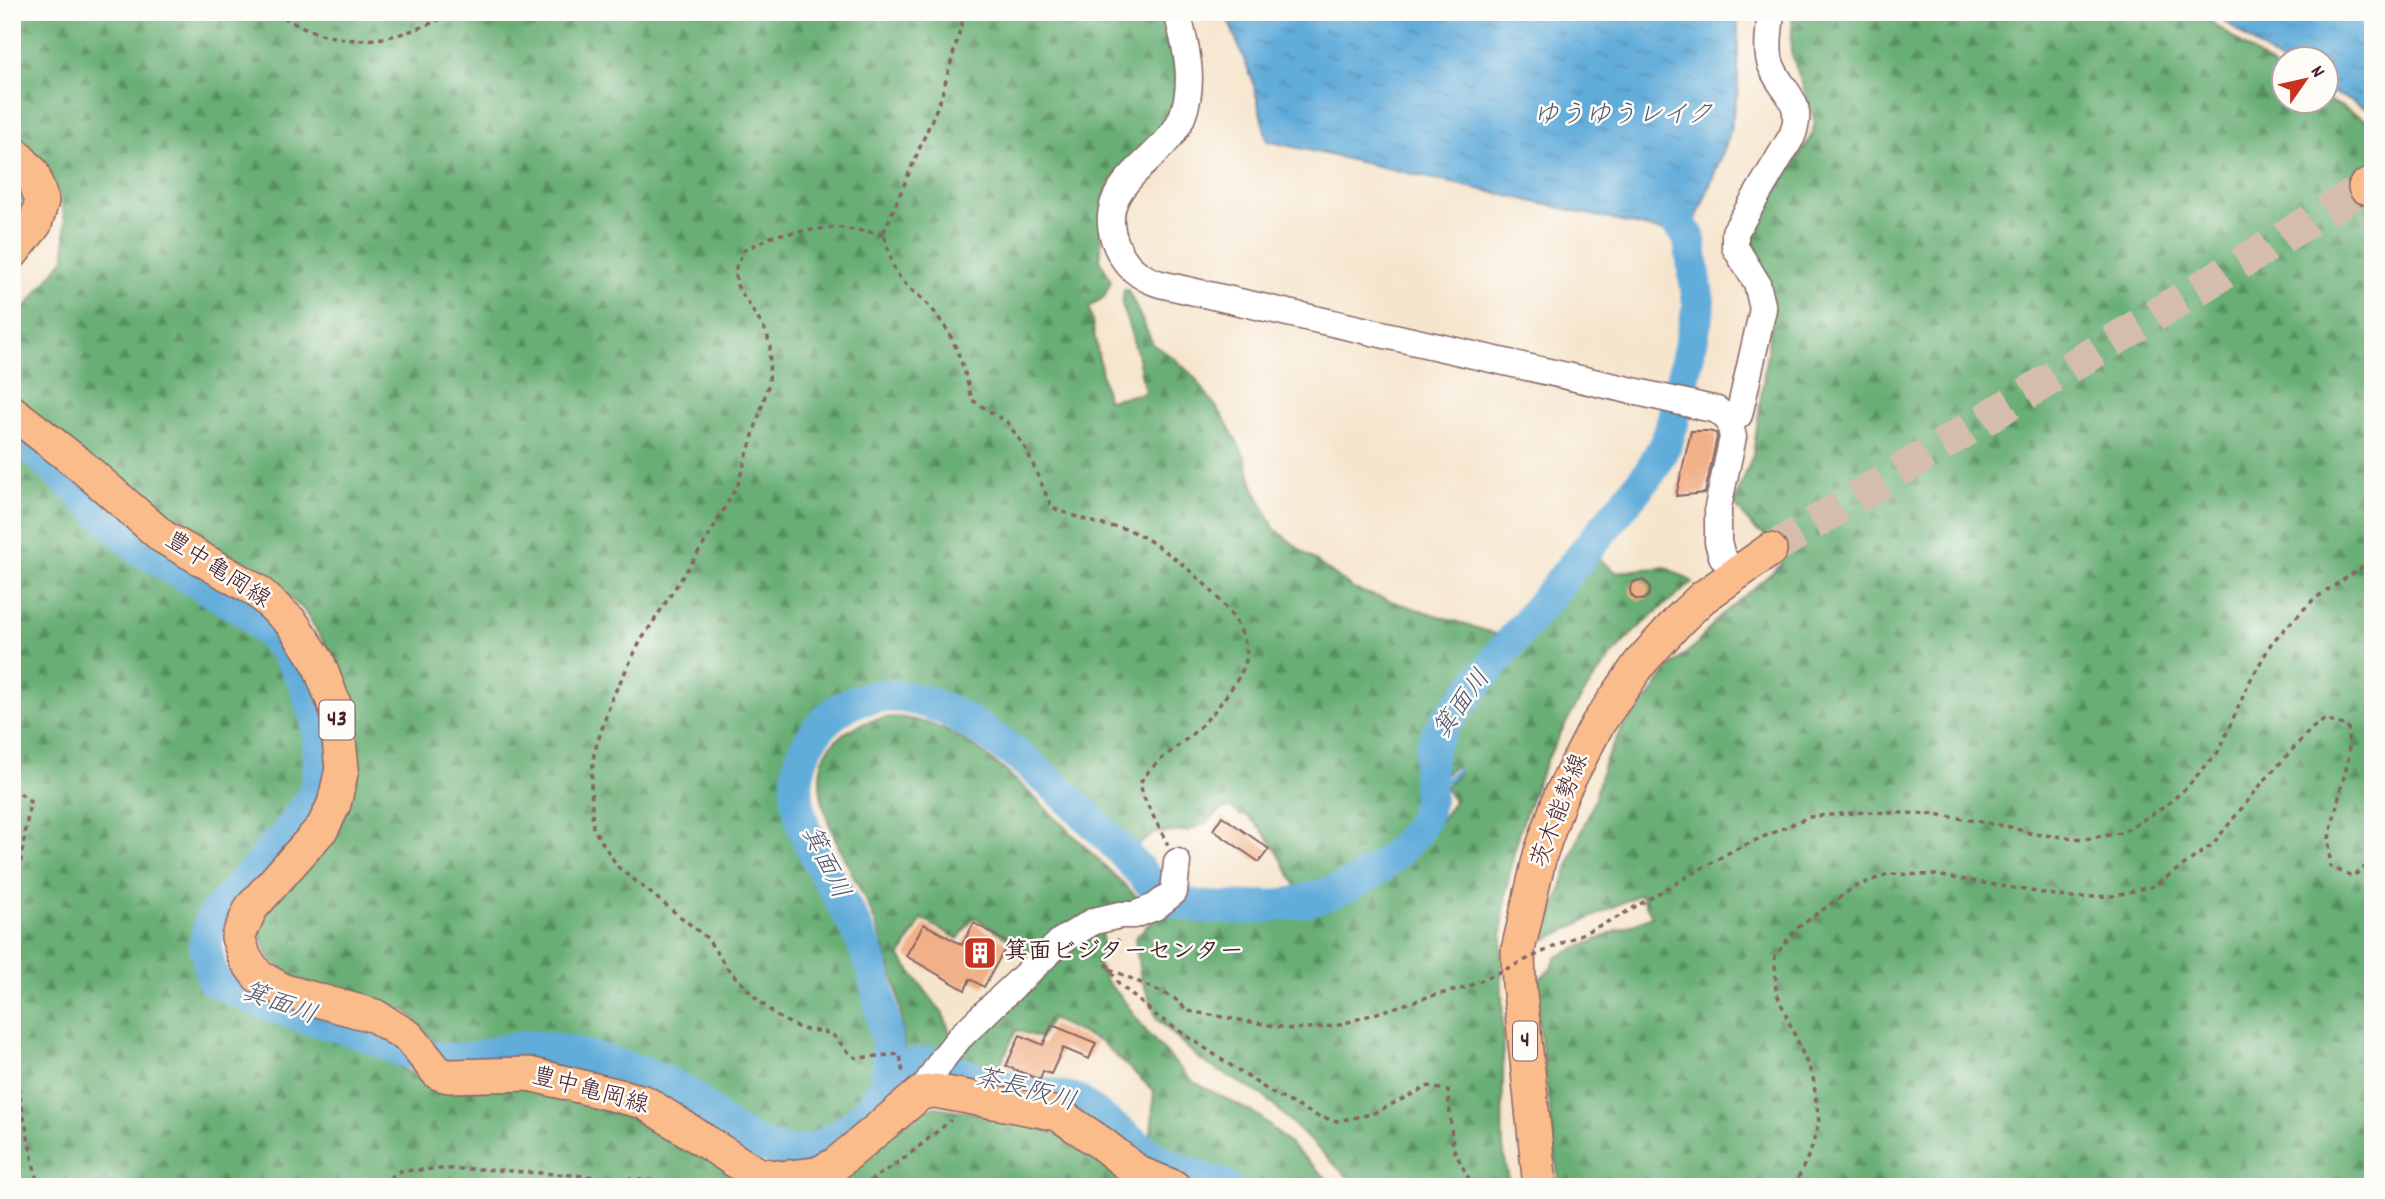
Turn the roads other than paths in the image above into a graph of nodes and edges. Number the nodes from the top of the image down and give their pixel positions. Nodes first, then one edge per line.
1 (1177, 12) edge
2 (1771, 12) edge
3 (12, 151) edge
4 (12, 253) edge
5 (12, 412) edge
6 (1730, 422) junction
7 (1770, 550) tunnel mouth
8 (1731, 577) junction
9 (1177, 862) road end
10 (925, 1074) junction
11 (1530, 1186) edge
12 (1174, 1187) edge

1 - 6 street
2 - 6 street
3 - 4 main road
5 - 10 main road, 豊中亀岡線 / 43
6 - 8 street
7 - 8 main road, 茨木能勢線 / 4
8 - 11 main road, 茨木能勢線 / 4
9 - 10 street
10 - 12 main road

